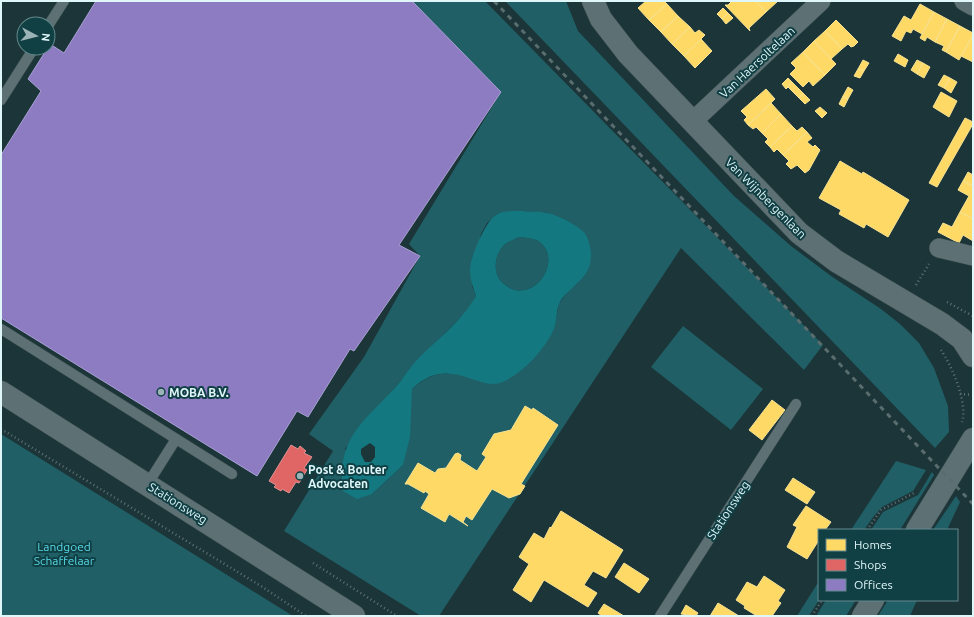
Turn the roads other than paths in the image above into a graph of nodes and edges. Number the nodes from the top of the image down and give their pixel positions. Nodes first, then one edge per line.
1 (64, 1) edge
2 (593, 1) edge
3 (821, 1) edge
4 (964, 1) edge
5 (973, 6) edge
6 (54, 16) edge
7 (29, 56) edge
8 (1, 100) edge
9 (692, 122) junction
10 (939, 248) road end
11 (973, 256) edge
12 (1, 329) edge
13 (973, 356) edge
14 (1, 392) edge
15 (796, 404) dead end
16 (967, 432) edge
17 (176, 439) junction
18 (232, 474) dead end
19 (147, 484) junction
20 (918, 529) edge
21 (872, 601) edge
22 (354, 616) edge
23 (660, 616) edge
24 (863, 616) edge

1 - 6 lane
2 - 9 street, Van Wijnbergenlaan
3 - 9 street, Van Haersoltelaan
4 - 5 street
7 - 8 lane
9 - 13 street, Van Wijnbergenlaan
10 - 11 street
12 - 17 lane
14 - 19 street, Stationsweg
15 - 23 lane, Stationsweg
16 - 20 street
17 - 18 lane
17 - 19 lane
19 - 22 street, Stationsweg
21 - 24 street

